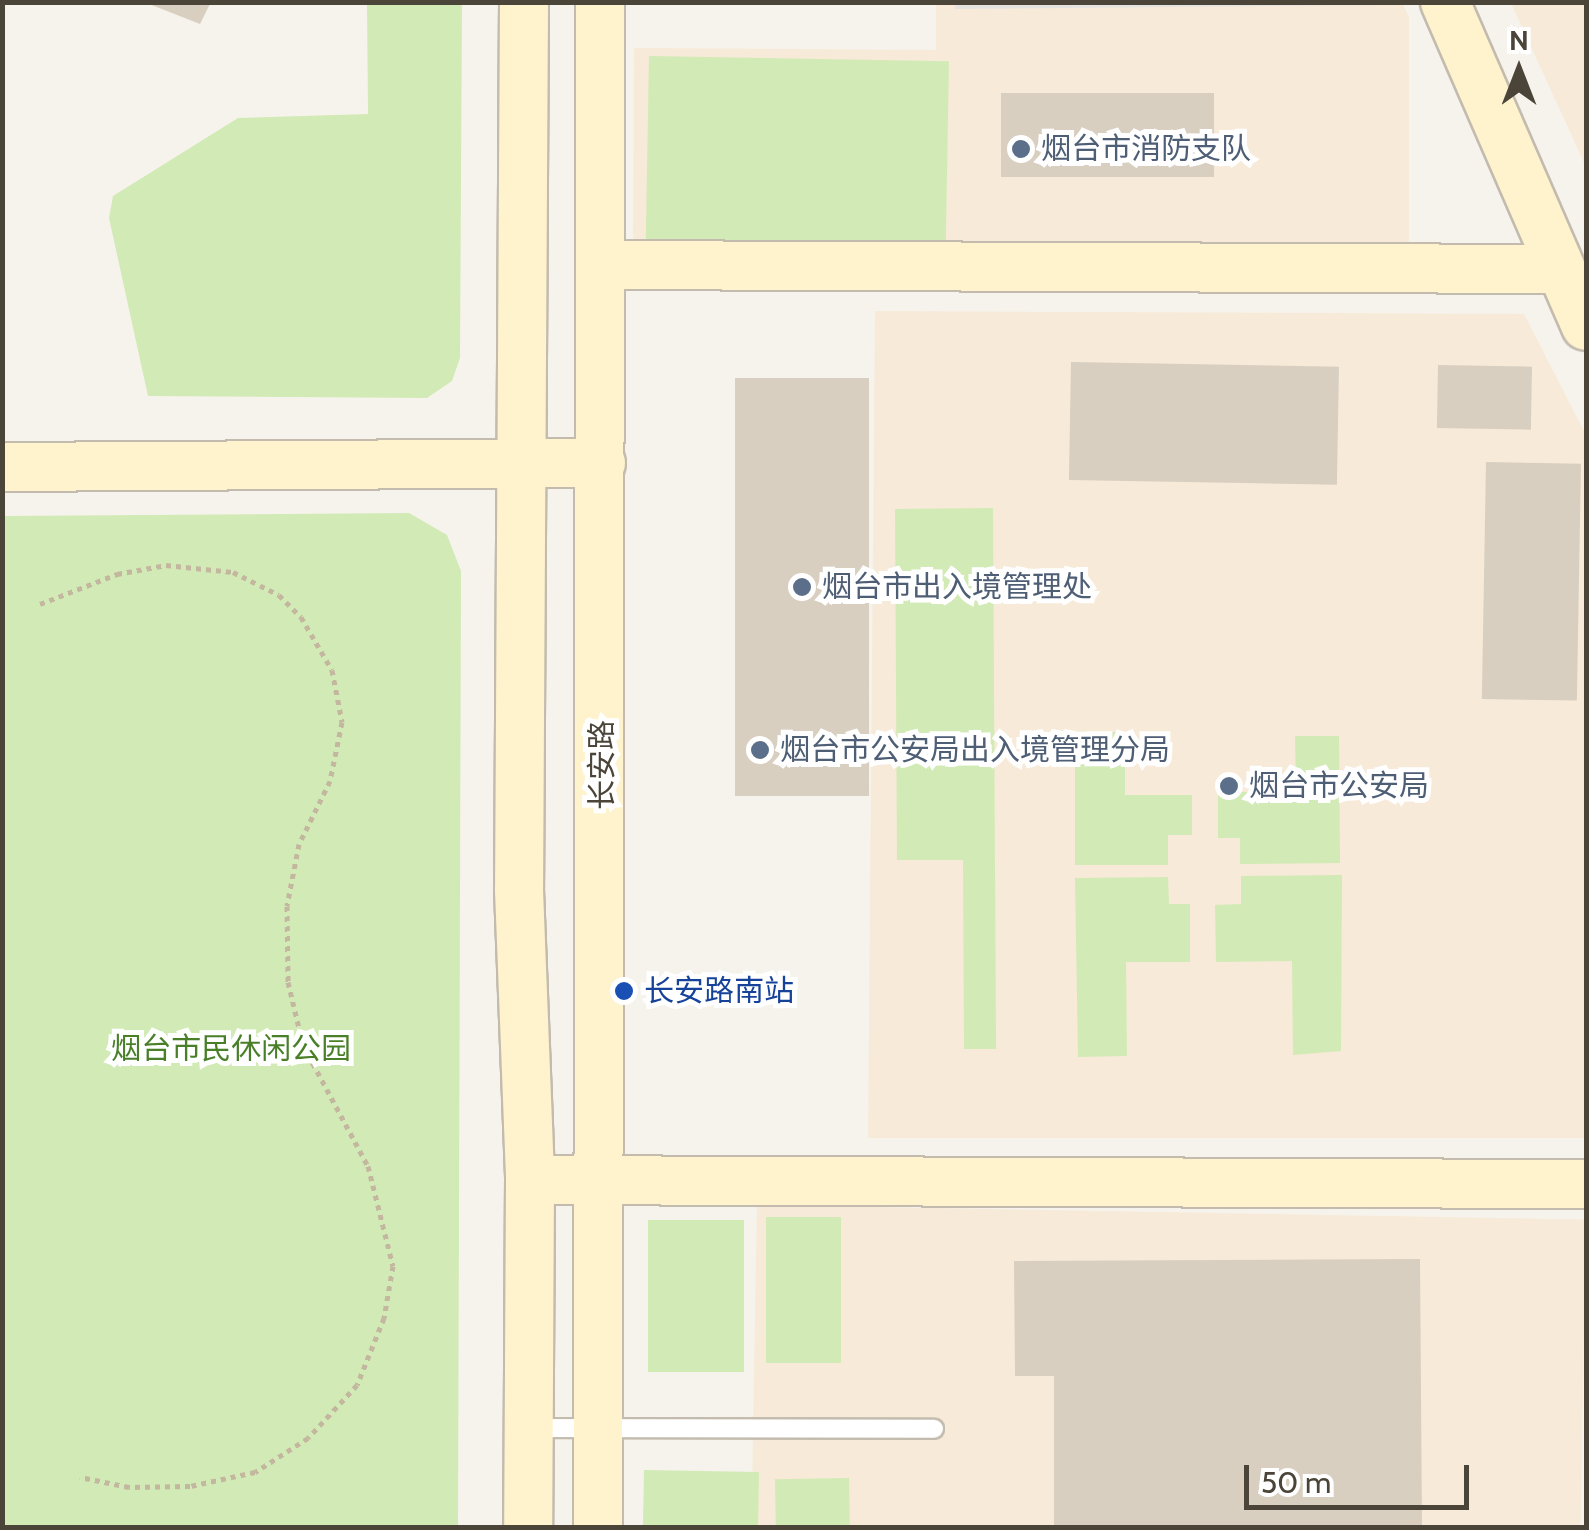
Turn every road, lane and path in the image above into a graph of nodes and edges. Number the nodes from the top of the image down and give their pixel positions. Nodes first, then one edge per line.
1 (524, 2) edge
2 (600, 2) edge
3 (1446, 2) edge
4 (601, 265) junction
5 (1560, 269) junction
6 (1586, 326) edge
7 (524, 462) junction
8 (601, 463) junction
9 (2, 467) edge
10 (40, 604) dead end
11 (602, 1178) junction
12 (530, 1180) junction
13 (1586, 1184) edge
14 (529, 1428) junction
15 (600, 1430) junction
16 (934, 1430) dead end
17 (80, 1477) dead end
18 (528, 1528) edge
19 (598, 1528) edge

1 - 7 street
2 - 4 street, 长安路
3 - 5 street
4 - 5 street
4 - 8 street, 长安路
5 - 6 street
7 - 8 street
7 - 9 street
7 - 12 street
8 - 11 street, 长安路
10 - 17 path
11 - 12 street
11 - 13 street
11 - 15 street, 长安路
12 - 14 street
14 - 15 lane
14 - 18 street
15 - 16 lane
15 - 19 street, 长安路

